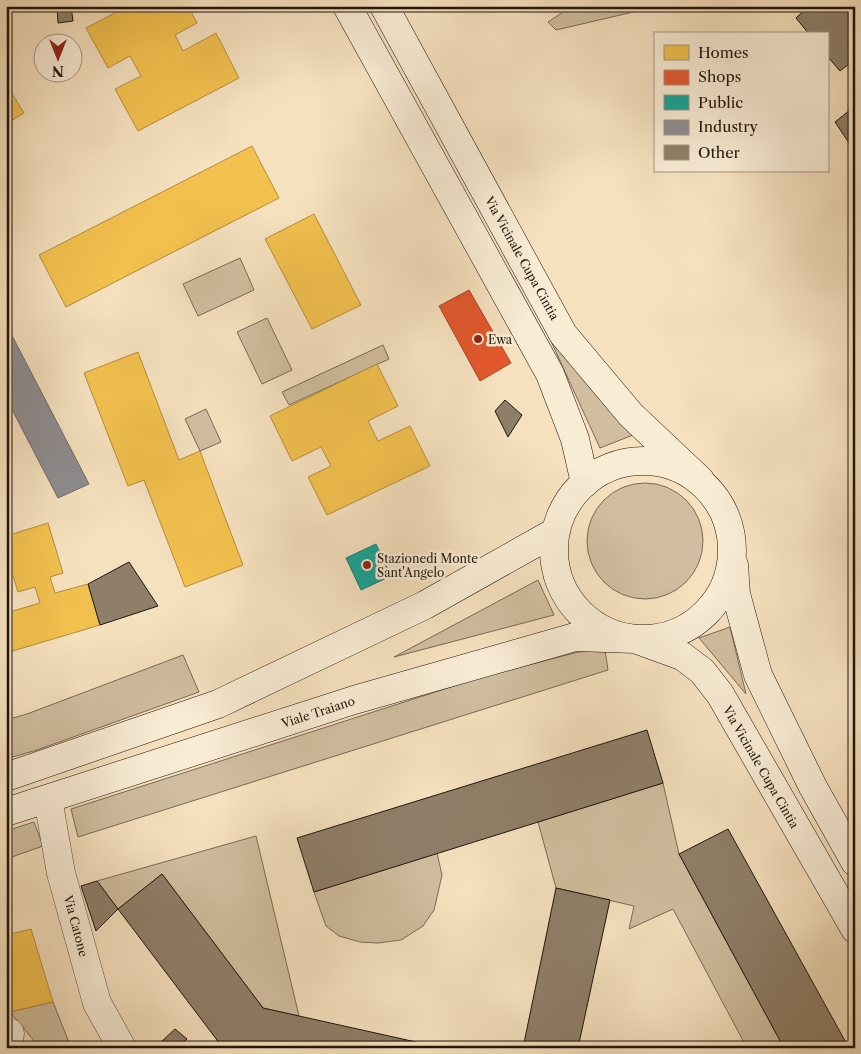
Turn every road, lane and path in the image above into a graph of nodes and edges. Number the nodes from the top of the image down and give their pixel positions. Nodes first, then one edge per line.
1 (347, 6) edge
2 (384, 6) edge
3 (700, 480) junction
4 (585, 483) junction
5 (555, 532) junction
6 (733, 559) junction
7 (635, 639) junction
8 (40, 765) junction
9 (6, 776) edge
10 (48, 799) junction
11 (6, 812) edge
12 (855, 862) edge
13 (855, 929) edge
14 (122, 1048) edge

1 - 4 main road
2 - 3 main road, Via Vicinale Cupa Cintia
3 - 4 main road
3 - 6 main road
4 - 5 main road
5 - 7 main road
5 - 8 main road
6 - 7 main road
6 - 12 main road
7 - 10 main road, Viale Traiano
7 - 13 main road, Via Vicinale Cupa Cintia
8 - 9 main road
8 - 10 main road, Via Catone
10 - 11 main road, Viale Traiano
10 - 14 main road, Via Catone

